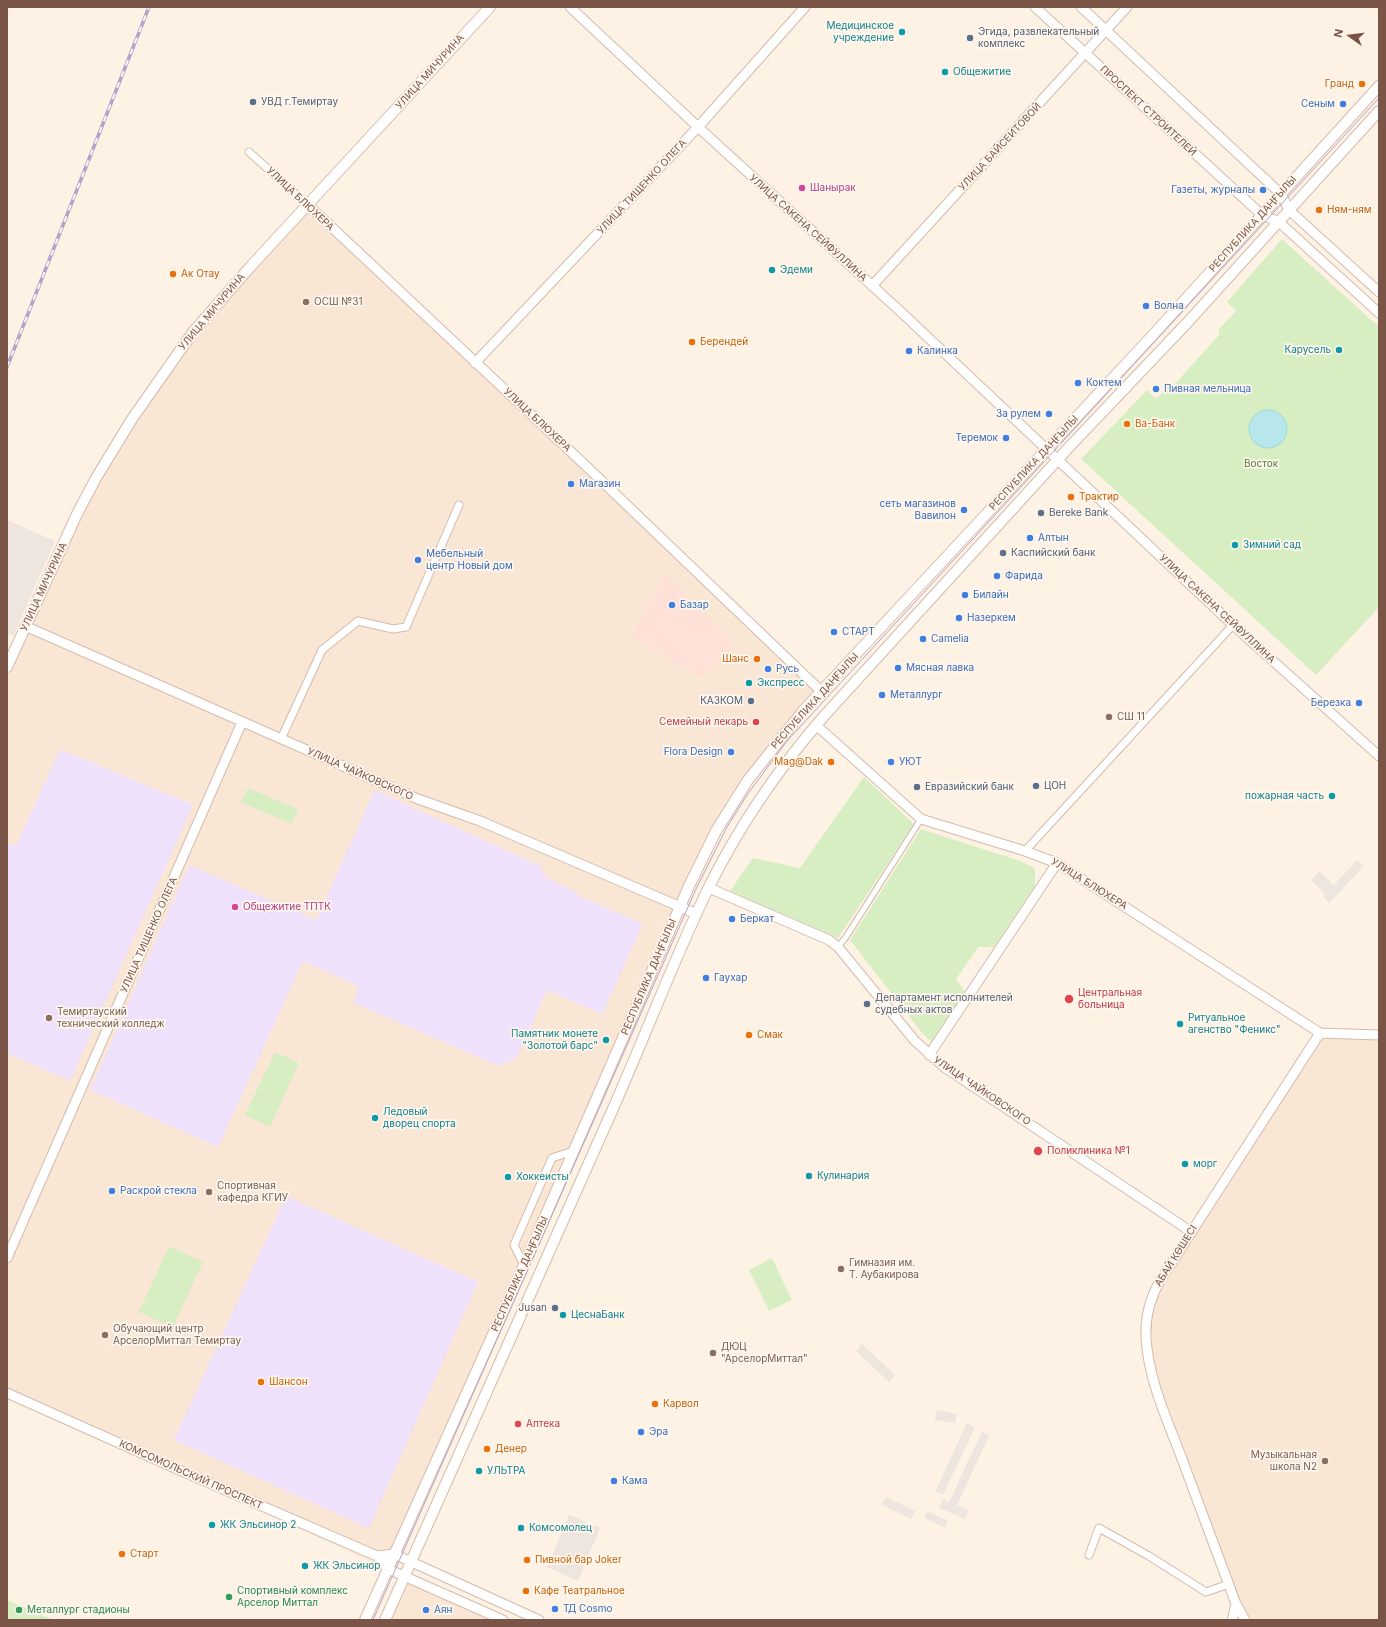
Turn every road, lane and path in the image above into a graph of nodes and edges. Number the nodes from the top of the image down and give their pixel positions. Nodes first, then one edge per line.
1 (490, 7) edge
2 (570, 7) edge
3 (805, 7) edge
4 (1035, 7) edge
5 (1081, 7) edge
6 (1127, 7) edge
7 (1106, 30) junction
8 (1086, 54) junction
9 (1379, 86) edge
10 (1379, 111) edge
11 (698, 127) junction
12 (249, 152) dead end
13 (1281, 194) junction
14 (308, 205) junction
15 (1289, 210) junction
16 (1262, 215) junction
17 (1279, 222) junction
18 (872, 286) junction
19 (1379, 292) edge
20 (1379, 313) edge
21 (476, 363) junction
22 (1047, 448) junction
23 (1058, 459) junction
24 (459, 505) dead end
25 (1233, 625) junction
26 (26, 626) junction
27 (7, 667) edge
28 (822, 692) junction
29 (242, 722) junction
30 (816, 725) junction
31 (281, 739) junction
32 (1379, 756) edge
33 (921, 819) junction
34 (1025, 851) junction
35 (1057, 863) junction
36 (709, 888) junction
37 (680, 906) junction
38 (698, 914) junction
39 (838, 946) junction
40 (1320, 1034) junction
41 (1379, 1035) edge
42 (929, 1055) junction
43 (573, 1151) junction
44 (1190, 1231) junction
45 (7, 1258) edge
46 (524, 1266) junction
47 (7, 1393) edge
48 (394, 1554) junction
49 (1089, 1555) dead end
50 (377, 1556) junction
51 (411, 1562) junction
52 (388, 1568) junction
53 (405, 1576) junction
54 (1229, 1584) junction
55 (1236, 1604) junction
56 (365, 1620) edge
57 (385, 1620) edge
58 (503, 1620) edge
59 (539, 1620) edge
60 (1232, 1620) edge
61 (1245, 1620) edge

1 - 14 main road, УЛИЦА МИЧУРИНА
2 - 11 street, УЛИЦА САКЕНА СЕЙФУЛЛИНА
3 - 11 street, УЛИЦА ТИЩЕНКО ОЛЕГА
4 - 8 street, ПРОСПЕКТ СТРОИТЕЛЕЙ
5 - 7 street
6 - 7 street, УЛИЦА БАЙСЕИТОВОЙ
7 - 8 street, УЛИЦА БАЙСЕИТОВОЙ
7 - 13 street
8 - 16 street, ПРОСПЕКТ СТРОИТЕЛЕЙ
8 - 18 street, УЛИЦА БАЙСЕИТОВОЙ
9 - 13 main road, РЕСПУБЛИКА ДАҢҒЫЛЫ
10 - 15 main road, РЕСПУБЛИКА ДАҢҒЫЛЫ
11 - 18 street, УЛИЦА САКЕНА СЕЙФУЛЛИНА
11 - 21 street, УЛИЦА ТИЩЕНКО ОЛЕГА
12 - 14 street, УЛИЦА БЛЮХЕРА
13 - 15 street
13 - 16 main road, РЕСПУБЛИКА ДАҢҒЫЛЫ
14 - 21 street, УЛИЦА БЛЮХЕРА
14 - 26 main road, УЛИЦА МИЧУРИНА
15 - 17 main road, РЕСПУБЛИКА ДАҢҒЫЛЫ
15 - 19 street
16 - 17 street
16 - 22 main road, РЕСПУБЛИКА ДАҢҒЫЛЫ
17 - 20 street
17 - 23 main road, РЕСПУБЛИКА ДАҢҒЫЛЫ
18 - 22 street, УЛИЦА САКЕНА СЕЙФУЛЛИНА
21 - 28 street, УЛИЦА БЛЮХЕРА
22 - 23 street, УЛИЦА САКЕНА СЕЙФУЛЛИНА
22 - 28 main road, РЕСПУБЛИКА ДАҢҒЫЛЫ
23 - 25 street, УЛИЦА САКЕНА СЕЙФУЛЛИНА
23 - 30 main road, РЕСПУБЛИКА ДАҢҒЫЛЫ
24 - 31 street
25 - 32 street, УЛИЦА САКЕНА СЕЙФУЛЛИНА
25 - 34 street
26 - 27 main road, УЛИЦА МИЧУРИНА
26 - 29 street, УЛИЦА ЧАЙКОВСКОГО
28 - 37 main road, РЕСПУБЛИКА ДАҢҒЫЛЫ
29 - 31 street, УЛИЦА ЧАЙКОВСКОГО
29 - 45 street, УЛИЦА ТИЩЕНКО ОЛЕГА
30 - 33 street, УЛИЦА БЛЮХЕРА
30 - 36 main road, РЕСПУБЛИКА ДАҢҒЫЛЫ
31 - 37 street, УЛИЦА ЧАЙКОВСКОГО
33 - 34 street, УЛИЦА БЛЮХЕРА
33 - 39 street
34 - 35 street, УЛИЦА БЛЮХЕРА
35 - 40 street, УЛИЦА БЛЮХЕРА
35 - 42 street
36 - 38 main road, РЕСПУБЛИКА ДАҢҒЫЛЫ
36 - 39 street, УЛИЦА ЧАЙКОВСКОГО
37 - 38 street, УЛИЦА ЧАЙКОВСКОГО
37 - 43 main road, РЕСПУБЛИКА ДАҢҒЫЛЫ
38 - 51 main road, РЕСПУБЛИКА ДАҢҒЫЛЫ
39 - 42 street, УЛИЦА ЧАЙКОВСКОГО
40 - 41 street
40 - 44 street, АБАЙ КӨШЕСІ
42 - 44 street, УЛИЦА ЧАЙКОВСКОГО
43 - 46 main road, РЕСПУБЛИКА ДАҢҒЫЛЫ
43 - 46 street
44 - 54 street, АБАЙ КӨШЕСІ
46 - 48 main road, РЕСПУБЛИКА ДАҢҒЫЛЫ
47 - 50 street, КОМСОМОЛЬСКИЙ ПРОСПЕКТ
48 - 50 street
48 - 51 street
48 - 52 main road, РЕСПУБЛИКА ДАҢҒЫЛЫ
49 - 54 street
50 - 52 street
51 - 53 main road, РЕСПУБЛИКА ДАҢҒЫЛЫ
51 - 59 street
52 - 53 street
52 - 56 main road, РЕСПУБЛИКА ДАҢҒЫЛЫ
53 - 57 main road, РЕСПУБЛИКА ДАҢҒЫЛЫ
53 - 58 street
54 - 55 street, АБАЙ КӨШЕСІ
55 - 60 street
55 - 61 street, АБАЙ КӨШЕСІ

